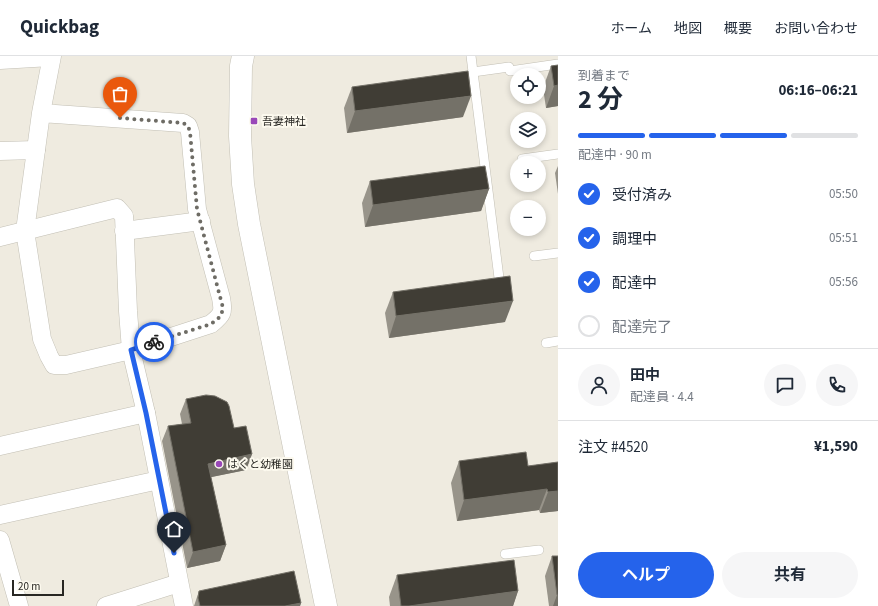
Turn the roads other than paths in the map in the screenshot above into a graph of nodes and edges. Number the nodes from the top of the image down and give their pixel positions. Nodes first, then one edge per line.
1 (243, 56) edge
2 (471, 56) edge
3 (51, 57) edge
4 (0, 60) edge
5 (558, 64) edge
6 (471, 76) junction
7 (41, 113) junction
8 (36, 150) junction
9 (0, 151) edge
10 (558, 154) edge
11 (544, 156) edge
12 (201, 221) junction
13 (25, 231) junction
14 (124, 231) junction
15 (0, 237) edge
16 (558, 253) edge
17 (534, 256) dead end
18 (499, 278) edge
19 (558, 341) edge
20 (546, 343) dead end
21 (131, 350) junction
22 (146, 413) junction
23 (0, 446) edge
24 (159, 480) junction
25 (0, 515) edge
26 (0, 540) edge
27 (539, 550) dead end
28 (505, 554) dead end
29 (3, 562) edge
30 (179, 583) junction
31 (18, 606) edge
32 (106, 606) edge
33 (184, 606) edge
34 (326, 606) edge

1 - 34 street
2 - 6 lane
3 - 4 street
3 - 7 street
5 - 6 lane
6 - 18 lane
7 - 8 street
7 - 12 street
8 - 9 street
8 - 13 street
10 - 11 lane
12 - 14 street
12 - 21 street
13 - 14 street
13 - 15 street
13 - 21 street
14 - 21 street
16 - 17 lane
19 - 20 lane
21 - 22 street
22 - 23 street
22 - 24 street
24 - 25 street
24 - 30 street
26 - 29 street
27 - 28 lane
29 - 31 street
30 - 32 street
30 - 33 street

